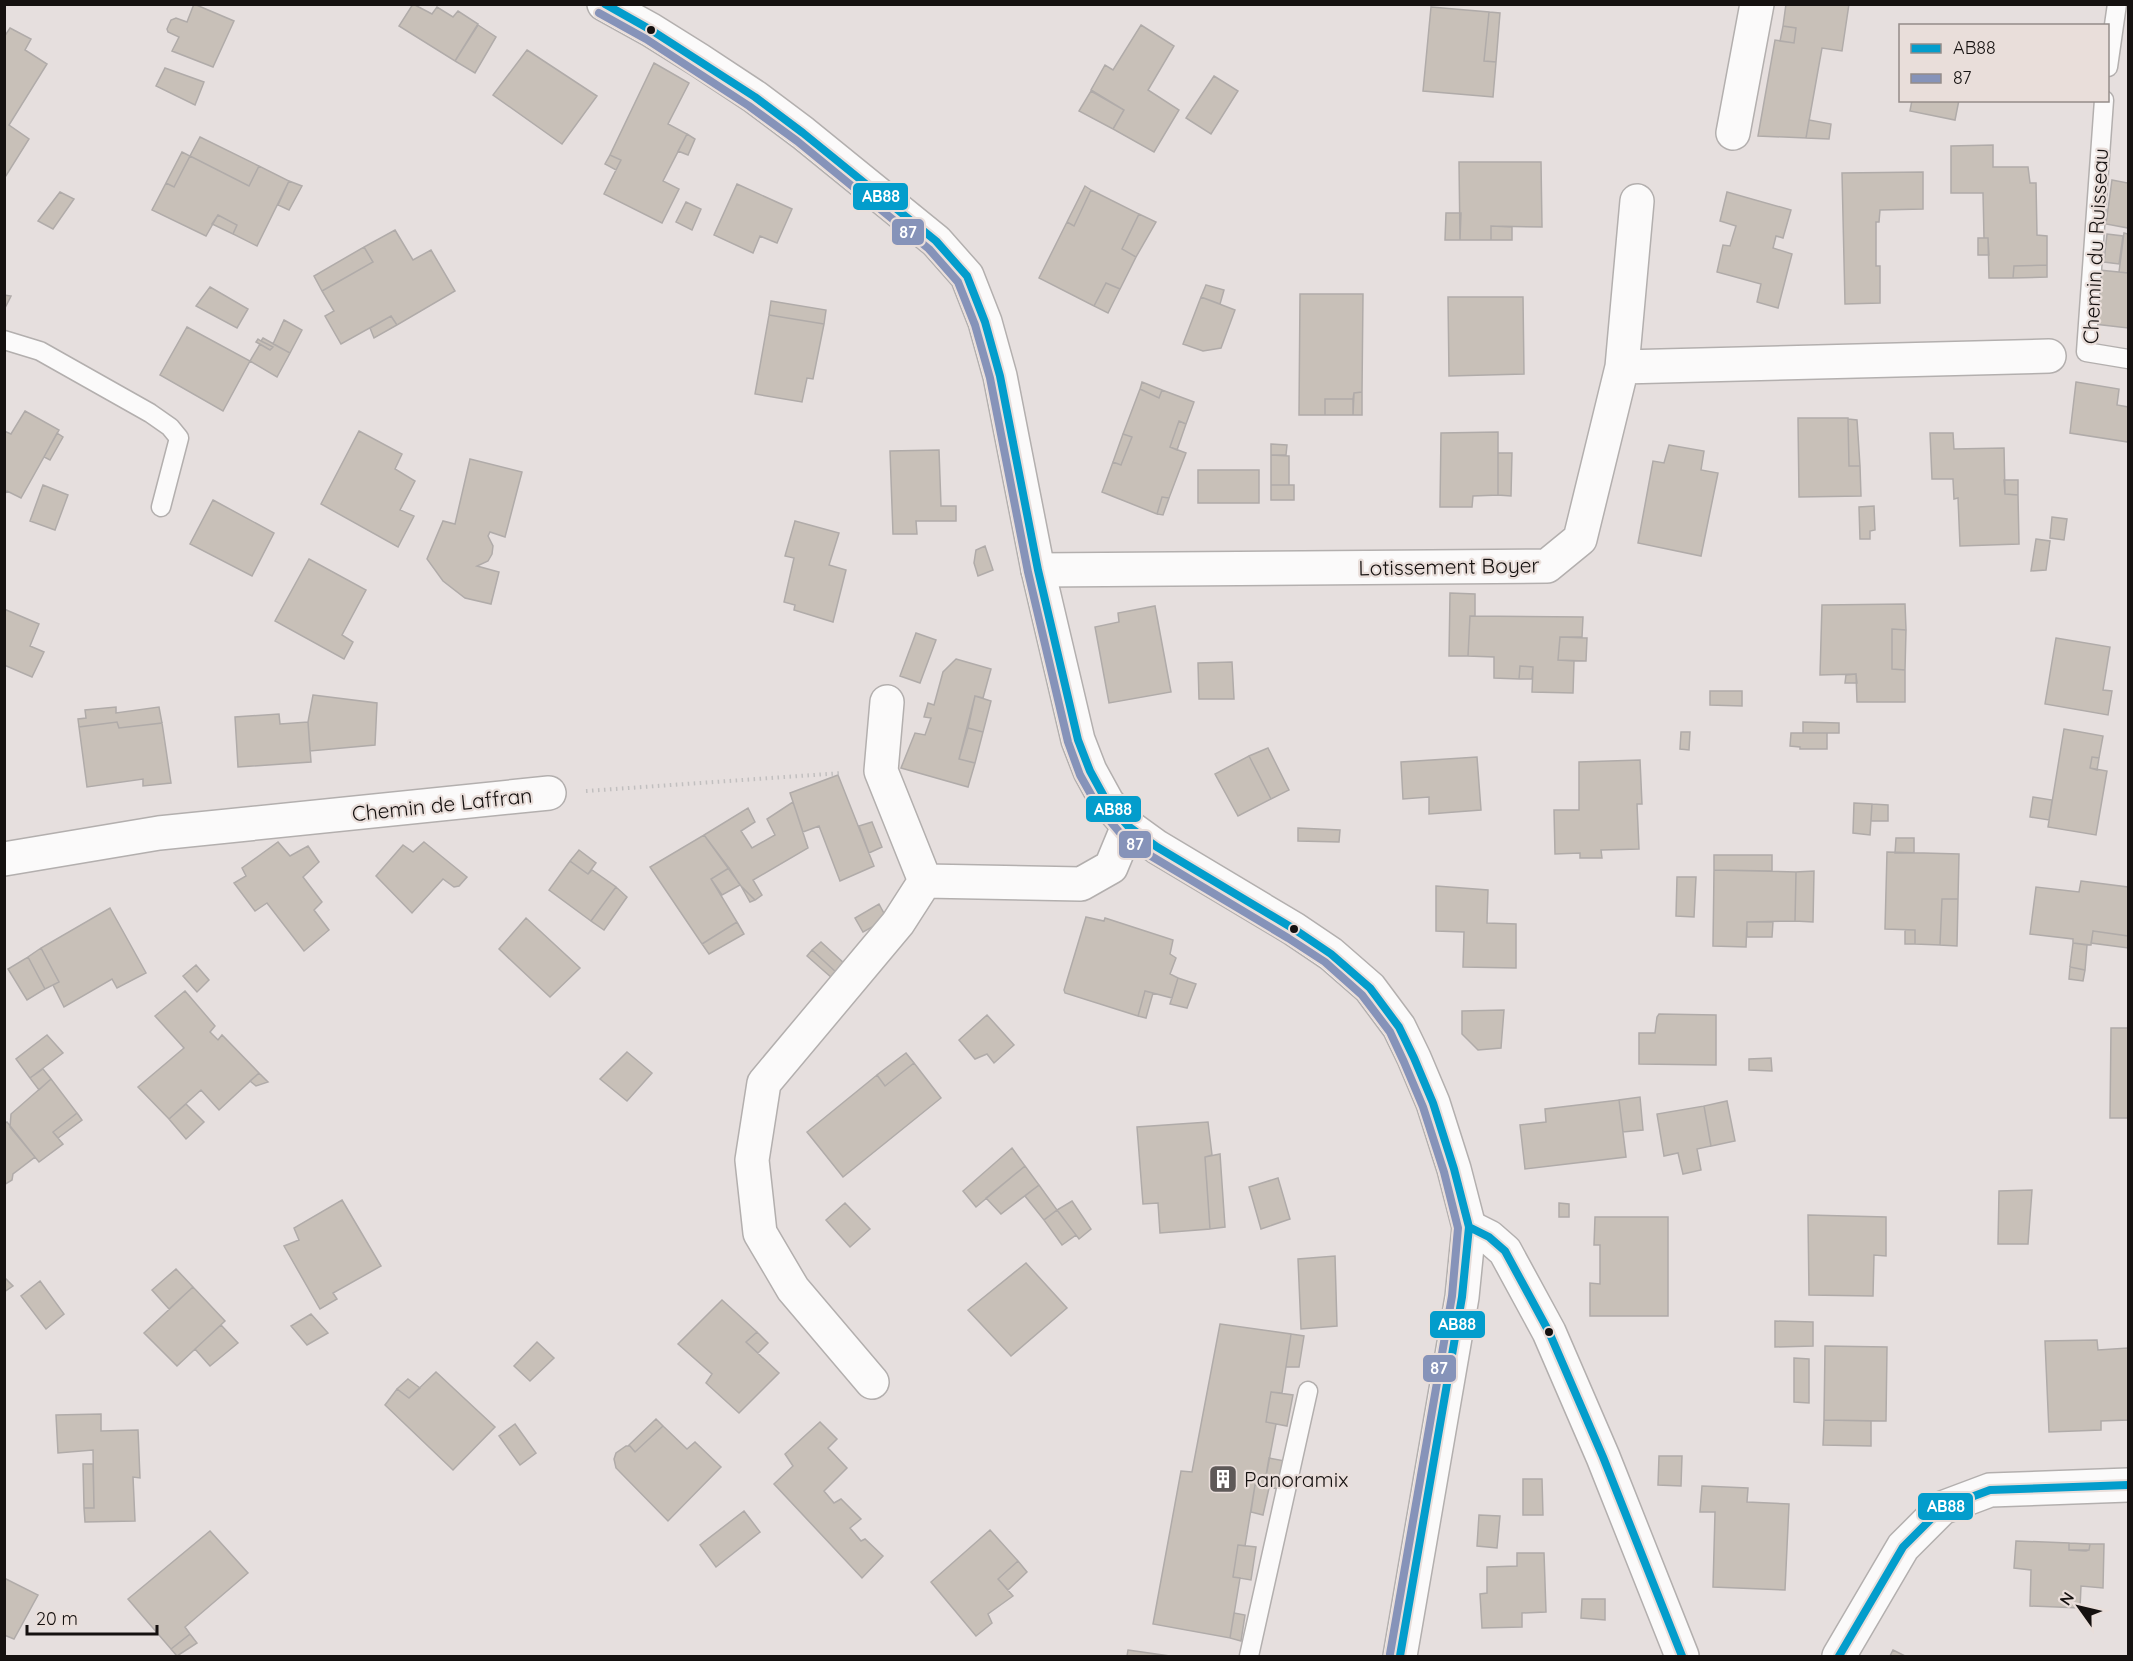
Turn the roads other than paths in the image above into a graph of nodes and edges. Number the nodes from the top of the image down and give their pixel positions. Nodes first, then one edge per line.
1 (604, 4) edge
2 (1757, 4) edge
3 (2117, 4) edge
4 (2109, 60) edge
5 (2104, 102) edge
6 (1732, 133) dead end
7 (1637, 201) dead end
8 (4, 340) edge
9 (2049, 356) dead end
10 (2128, 359) edge
11 (1622, 367) junction
12 (161, 507) dead end
13 (1038, 570) junction
14 (887, 702) dead end
15 (549, 793) road end
16 (1128, 826) junction
17 (4, 859) edge
18 (925, 881) junction
19 (1469, 1227) junction
20 (872, 1382) dead end
21 (1308, 1391) dead end
22 (2128, 1485) edge
23 (1248, 1656) edge
24 (1400, 1656) edge
25 (1682, 1656) edge
26 (1839, 1656) edge

1 - 13 street
2 - 6 street
3 - 4 lane
5 - 10 lane, Chemin du Ruisseau
7 - 11 street, Lotissement Boyer
8 - 12 lane
9 - 11 street
11 - 13 street, Lotissement Boyer
13 - 16 street
14 - 18 street
15 - 17 street, Chemin de Laffran
16 - 18 street
16 - 19 street
18 - 20 street
19 - 24 street
19 - 25 street
21 - 23 lane
22 - 26 street

